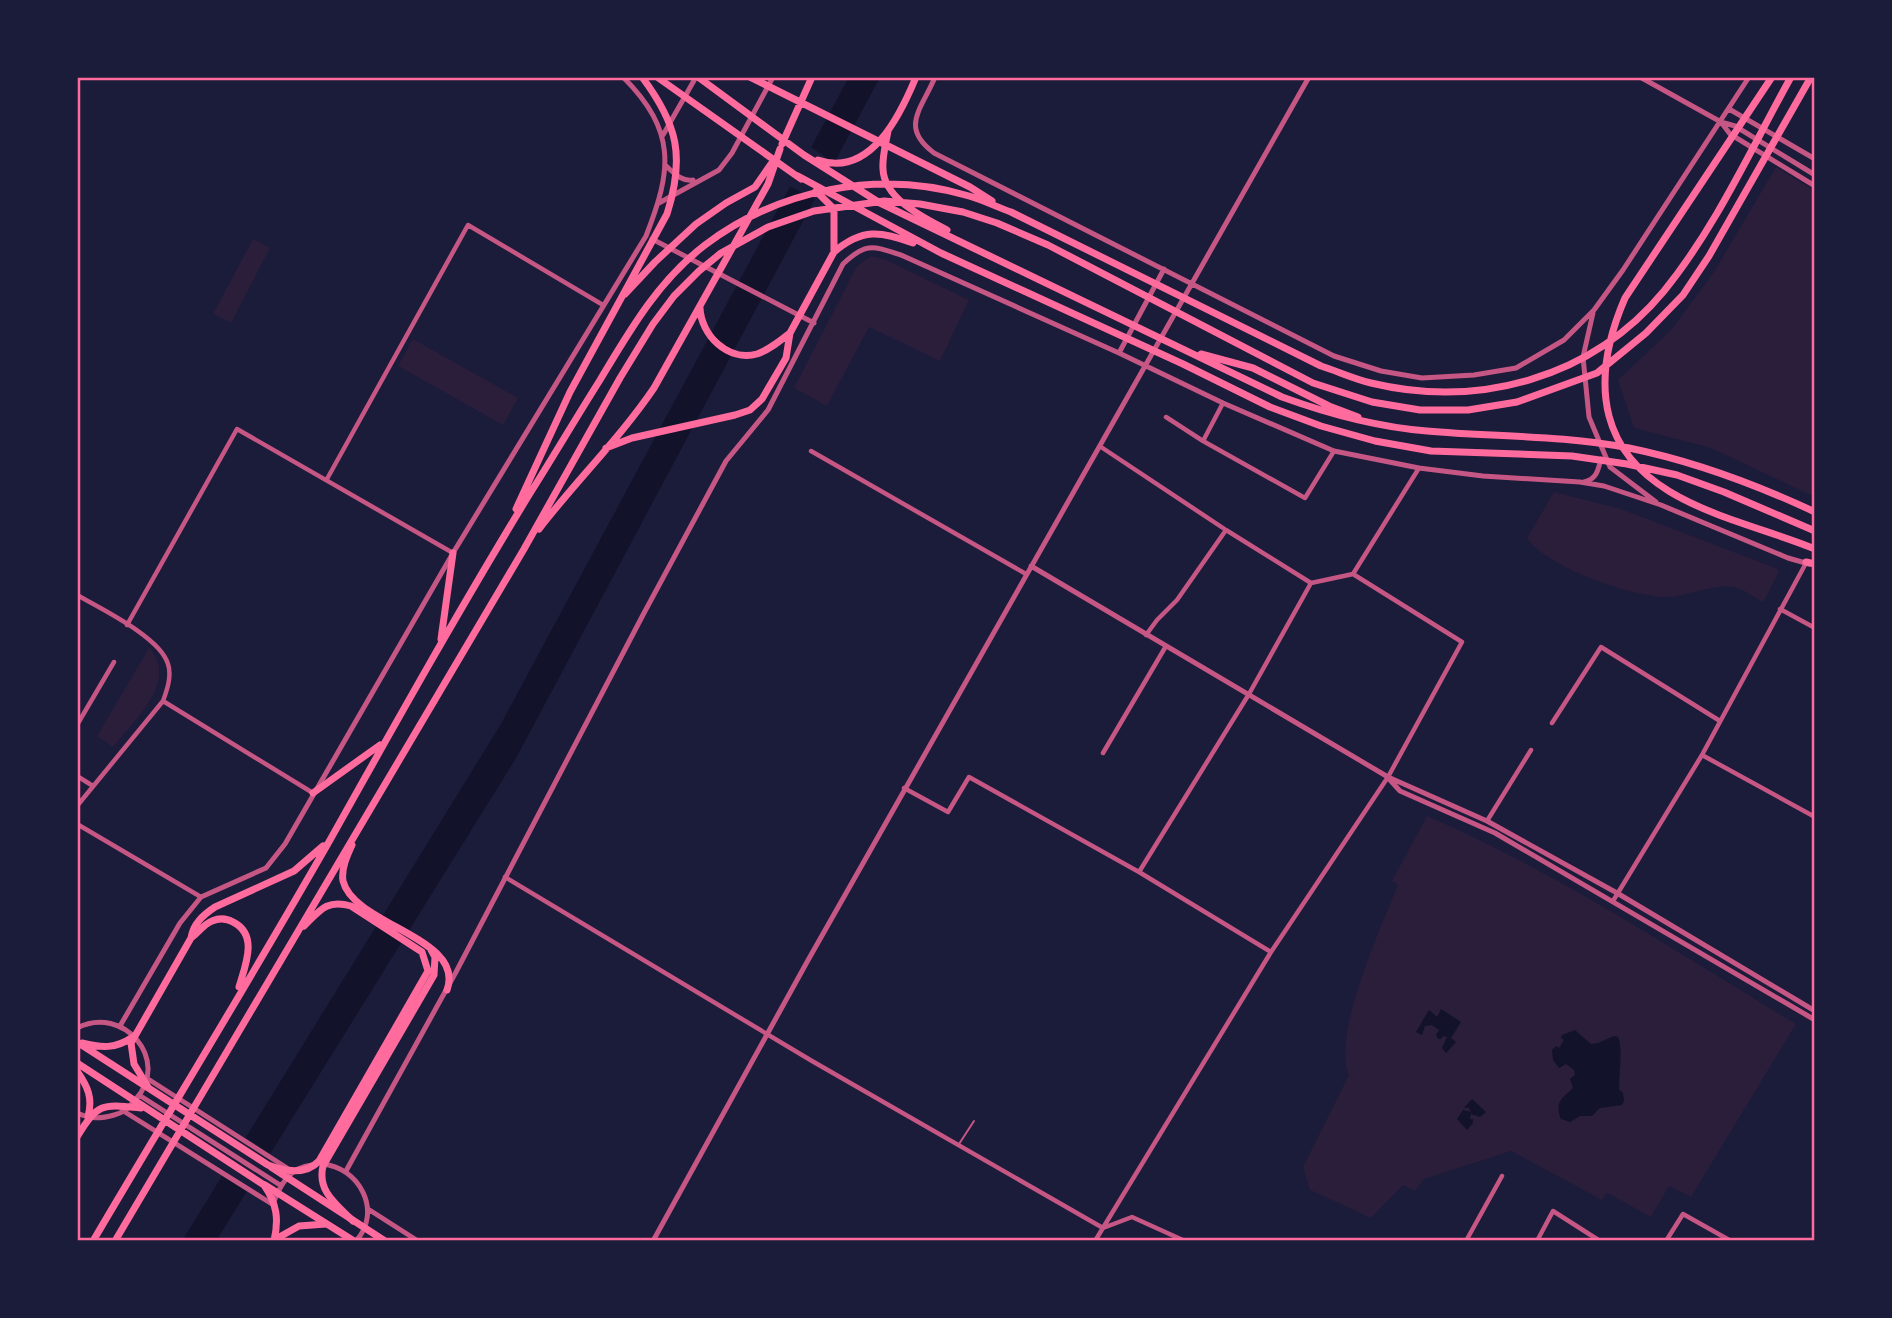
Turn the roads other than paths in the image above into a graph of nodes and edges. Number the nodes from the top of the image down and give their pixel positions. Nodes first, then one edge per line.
1 (623, 77) edge
2 (642, 77) edge
3 (657, 77) edge
4 (697, 77) edge
5 (750, 77) edge
6 (773, 77) edge
7 (812, 77) edge
8 (916, 77) edge
9 (935, 77) edge
10 (1309, 77) edge
11 (1640, 77) edge
12 (1749, 77) edge
13 (1772, 77) edge
14 (1791, 77) edge
15 (1811, 77) edge
16 (1729, 109) junction
17 (1721, 122) junction
18 (888, 131) junction
19 (663, 135) junction
20 (780, 149) junction
21 (804, 155) junction
22 (1815, 159) edge
23 (665, 164) junction
24 (1815, 175) edge
25 (798, 176) junction
26 (696, 180) junction
27 (1815, 186) edge
28 (659, 203) junction
29 (1011, 212) junction
30 (756, 234) junction
31 (646, 236) junction
32 (834, 252) junction
33 (941, 253) junction
34 (1164, 269) junction
35 (1022, 270) junction
36 (723, 273) junction
37 (1193, 284) junction
38 (617, 303) junction
39 (603, 304) junction
40 (1594, 310) junction
41 (814, 323) junction
42 (790, 334) junction
43 (1189, 352) junction
44 (1119, 353) junction
45 (1147, 366) junction
46 (1223, 403) junction
47 (1166, 417) dead end
48 (1378, 424) junction
49 (1203, 441) junction
50 (1101, 447) junction
51 (606, 448) junction
52 (1334, 450) junction
53 (1604, 451) junction
54 (811, 452) dead end
55 (1419, 468) junction
56 (327, 479) junction
57 (1580, 482) junction
58 (1661, 505) junction
59 (1815, 512) edge
60 (1226, 530) junction
61 (1815, 531) edge
62 (502, 538) junction
63 (524, 549) junction
64 (1815, 549) edge
65 (453, 553) junction
66 (1806, 562) junction
67 (1815, 565) edge
68 (1031, 566) junction
69 (1026, 574) junction
70 (1353, 574) junction
71 (1311, 583) junction
72 (77, 595) edge
73 (1780, 609) junction
74 (127, 625) junction
75 (1815, 628) edge
76 (1146, 635) junction
77 (440, 645) junction
78 (1166, 646) junction
79 (114, 662) dead end
80 (1249, 694) junction
81 (163, 701) junction
82 (1720, 721) junction
83 (1552, 723) dead end
84 (77, 725) edge
85 (384, 742) junction
86 (1531, 750) dead end
87 (1103, 753) dead end
88 (1702, 755) junction
89 (77, 776) edge
90 (1388, 777) junction
91 (93, 786) junction
92 (904, 789) junction
93 (313, 793) junction
94 (77, 806) edge
95 (1815, 817) edge
96 (361, 821) junction
97 (1488, 821) junction
98 (77, 824) edge
99 (329, 841) junction
100 (1139, 872) junction
101 (505, 877) junction
102 (1617, 894) junction
103 (201, 897) junction
104 (1613, 901) junction
105 (368, 913) junction
106 (191, 938) junction
107 (426, 948) junction
108 (1271, 952) junction
109 (282, 958) junction
110 (447, 990) junction
111 (236, 998) junction
112 (1815, 1011) edge
113 (77, 1020) edge
114 (1815, 1020) edge
115 (84, 1025) junction
116 (120, 1026) junction
117 (77, 1028) edge
118 (767, 1033) junction
119 (136, 1034) junction
120 (77, 1042) edge
121 (77, 1063) edge
122 (77, 1071) edge
123 (374, 1073) junction
124 (148, 1079) junction
125 (152, 1092) junction
126 (139, 1095) junction
127 (145, 1108) junction
128 (125, 1112) junction
129 (77, 1113) edge
130 (86, 1121) junction
131 (974, 1121) dead end
132 (77, 1137) edge
133 (958, 1145) junction
134 (268, 1165) junction
135 (346, 1171) junction
136 (293, 1172) junction
137 (1502, 1177) dead end
138 (264, 1185) junction
139 (280, 1185) junction
140 (272, 1204) junction
141 (368, 1209) junction
142 (353, 1221) junction
143 (326, 1224) junction
144 (1103, 1228) junction
145 (93, 1241) edge
146 (115, 1241) edge
147 (277, 1241) edge
148 (355, 1241) edge
149 (385, 1241) edge
150 (418, 1241) edge
151 (653, 1241) edge
152 (1095, 1241) edge
153 (1185, 1241) edge
154 (1466, 1241) edge
155 (1536, 1241) edge
156 (1600, 1241) edge
157 (1667, 1241) edge
158 (1731, 1241) edge

1 - 19 street
2 - 38 main road
3 - 25 main road
4 - 19 street
4 - 21 main road
5 - 29 main road
6 - 26 street
7 - 20 main road
8 - 18 main road
9 - 34 street
10 - 37 street
11 - 17 street
12 - 16 street
13 - 64 main road
14 - 29 main road
15 - 30 main road
16 - 17 street
16 - 22 street
17 - 24 street
17 - 27 street
17 - 40 street
18 - 21 main road
18 - 35 main road
19 - 23 street
20 - 36 main road
20 - 38 main road
21 - 35 main road
23 - 26 street
23 - 28 street
25 - 32 main road
25 - 33 main road
26 - 28 street
28 - 31 street
29 - 62 main road
30 - 42 main road
30 - 63 main road
31 - 36 street
31 - 39 street
32 - 33 main road
32 - 42 main road
33 - 61 main road
34 - 37 street
34 - 44 street
35 - 43 main road
36 - 41 street
36 - 51 main road
37 - 40 street
37 - 45 street
38 - 62 main road
39 - 56 street
39 - 65 street
40 - 53 street
41 - 44 street
41 - 101 street
42 - 51 main road
43 - 48 main road
43 - 48 main road
44 - 45 street
45 - 46 street
45 - 50 street
46 - 49 street
46 - 52 street
47 - 49 street
48 - 59 main road
49 - 52 street
50 - 60 street
50 - 68 street
51 - 63 main road
52 - 55 street
53 - 57 street
53 - 58 street
54 - 69 street
55 - 57 street
55 - 70 street
56 - 65 street
56 - 74 street
57 - 58 street
58 - 66 street
60 - 71 street
60 - 76 street
62 - 77 main road
63 - 96 main road
65 - 77 main road
65 - 93 street
66 - 67 main road
66 - 73 street
68 - 69 street
68 - 76 street
69 - 92 street
70 - 71 street
70 - 90 street
71 - 80 street
72 - 74 street
73 - 75 street
73 - 82 street
74 - 81 street
76 - 78 street
77 - 85 main road
78 - 80 street
78 - 87 street
79 - 84 street
80 - 90 street
80 - 100 street
81 - 91 street
81 - 93 street
82 - 83 street
82 - 88 street
85 - 93 main road
85 - 99 main road
86 - 97 street
88 - 95 street
88 - 102 street
89 - 91 street
90 - 97 street
90 - 104 street
90 - 108 street
91 - 94 street
92 - 100 street
92 - 118 street
93 - 103 street
96 - 105 main road
96 - 109 main road
97 - 102 street
98 - 103 street
99 - 106 main road
99 - 111 main road
100 - 108 street
101 - 110 street
101 - 118 street
102 - 104 street
102 - 112 street
103 - 116 street
104 - 114 street
105 - 107 main road
105 - 109 main road
106 - 111 main road
106 - 119 main road
107 - 110 main road
107 - 123 main road
108 - 144 street
109 - 146 main road
110 - 135 street
111 - 145 main road
113 - 115 street
115 - 116 street
115 - 117 street
116 - 124 street
118 - 133 street
118 - 151 street
119 - 120 main road
119 - 125 main road
120 - 125 main road
121 - 127 main road
122 - 130 main road
123 - 134 main road
123 - 142 main road
124 - 126 street
124 - 136 street
125 - 134 main road
126 - 128 street
126 - 139 street
127 - 130 main road
127 - 138 main road
128 - 129 street
128 - 140 street
130 - 132 main road
131 - 133 lane
133 - 144 street
134 - 142 main road
135 - 136 street
135 - 141 street
136 - 139 street
137 - 154 street
138 - 143 main road
138 - 147 main road
139 - 140 street
140 - 147 street
141 - 148 street
141 - 150 street
142 - 149 main road
143 - 147 main road
143 - 148 main road
144 - 152 street
144 - 153 street
155 - 156 street
157 - 158 street

